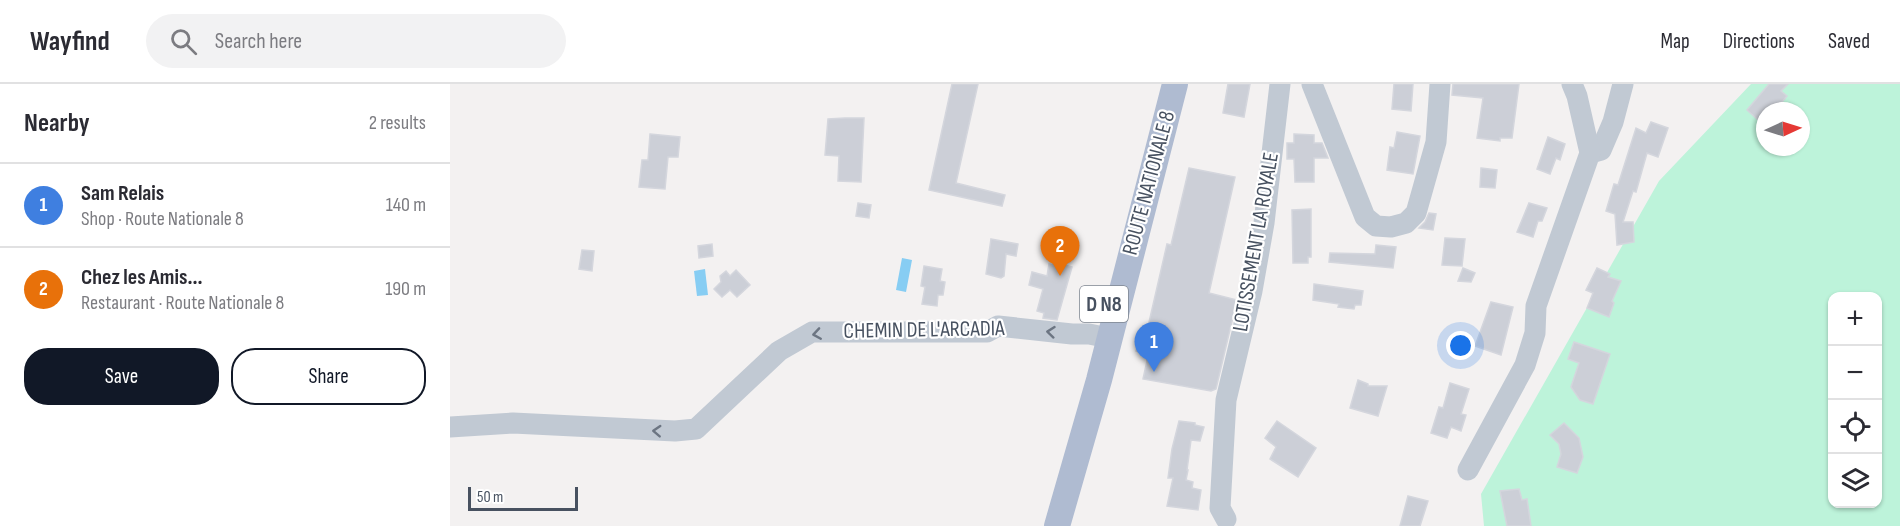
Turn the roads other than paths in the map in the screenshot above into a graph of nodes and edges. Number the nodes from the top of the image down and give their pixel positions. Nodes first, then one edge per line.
1 (1161, 84) edge
2 (1175, 84) edge
3 (1280, 84) edge
4 (1312, 84) edge
5 (1440, 84) edge
6 (1572, 84) edge
7 (1623, 84) edge
8 (1590, 153) junction
9 (1102, 337) junction
10 (450, 427) edge
11 (1468, 470) dead end
12 (1226, 519) dead end
13 (1056, 526) edge

1 - 9 main road, ROUTE NATIONALE 8 / D N8
2 - 9 main road, ROUTE NATIONALE 8 / D N8
3 - 12 street, LOTISSEMENT LA ROYALE
4 - 5 street
6 - 8 street
7 - 8 street
8 - 11 street
9 -> 10 street, CHEMIN DE L'ARCADIA
9 - 13 main road, ROUTE NATIONALE 8 / D N8

